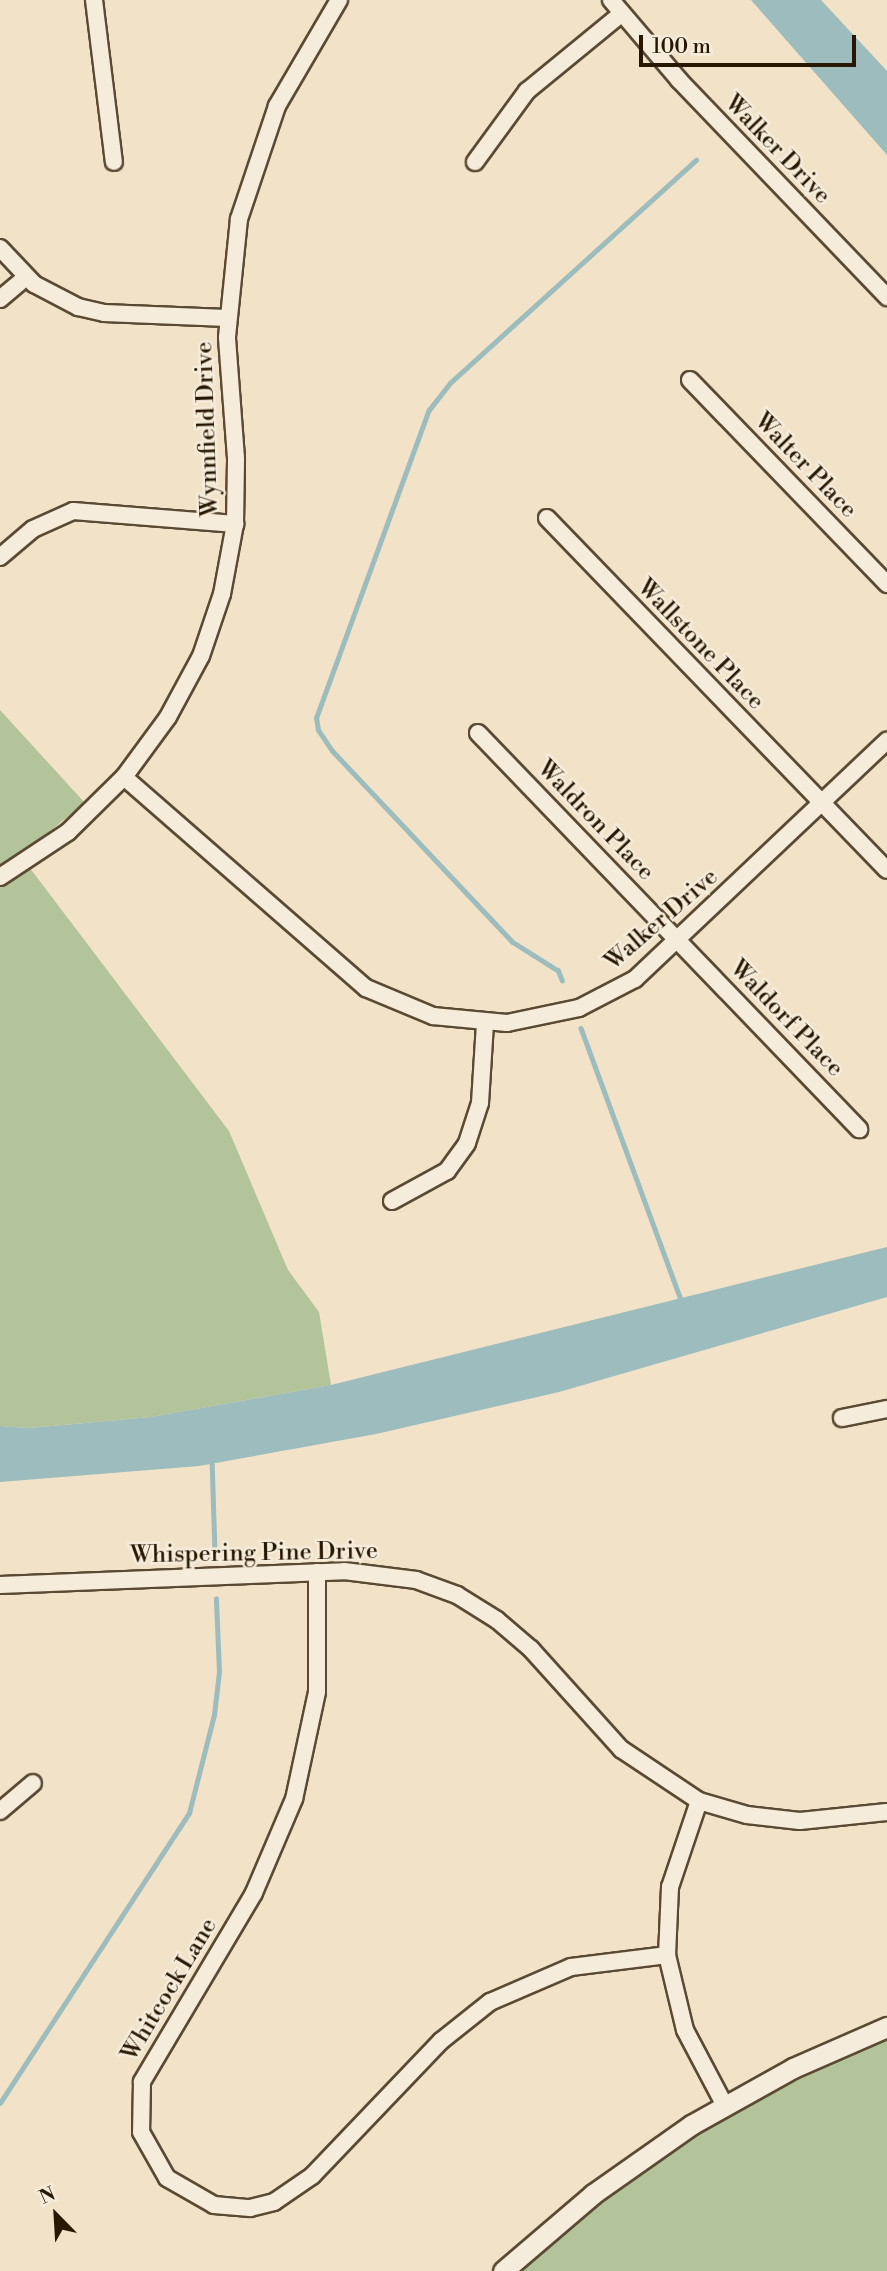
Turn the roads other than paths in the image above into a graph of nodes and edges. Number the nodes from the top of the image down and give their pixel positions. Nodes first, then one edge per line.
1 (94, 0) edge
2 (339, 0) edge
3 (611, 0) edge
4 (621, 14) junction
5 (114, 162) dead end
6 (475, 162) dead end
7 (0, 248) edge
8 (26, 277) junction
9 (887, 297) edge
10 (0, 299) edge
11 (227, 318) junction
12 (690, 380) dead end
13 (547, 517) dead end
14 (235, 524) junction
15 (0, 557) edge
16 (887, 584) edge
17 (478, 733) dead end
18 (887, 741) edge
19 (124, 777) junction
20 (821, 804) junction
21 (887, 870) edge
22 (0, 877) edge
23 (679, 940) junction
24 (485, 1024) junction
25 (859, 1129) dead end
26 (392, 1201) dead end
27 (887, 1409) edge
28 (842, 1418) dead end
29 (317, 1572) junction
30 (0, 1585) edge
31 (33, 1783) dead end
32 (699, 1801) junction
33 (0, 1811) edge
34 (887, 1812) edge
35 (667, 1955) junction
36 (887, 2027) edge
37 (724, 2104) junction
38 (503, 2271) edge

1 - 5 street
2 - 11 street, Wynnfield Drive
3 - 4 street, Walker Drive
4 - 6 street
4 - 9 street, Walker Drive
7 - 8 street
8 - 10 street
8 - 11 street
11 - 14 street, Wynnfield Drive
12 - 16 street, Walter Place
13 - 20 street, Wallstone Place
14 - 15 street
14 - 19 street, Wynnfield Drive
17 - 23 street, Waldron Place
18 - 20 street, Walker Drive
19 - 22 street, Wynnfield Drive
19 - 24 street, Walker Drive
20 - 21 street, Wallstone Place
20 - 23 street, Walker Drive
23 - 24 street, Walker Drive
23 - 25 street, Waldorf Place
24 - 26 street
27 - 28 street
29 - 30 street, Whispering Pine Drive
29 - 32 street, Whispering Pine Drive
29 - 35 street, Whitcock Lane
31 - 33 street
32 - 34 street, Whispering Pine Drive
32 - 35 street
35 - 37 street
36 - 37 street
37 - 38 street

